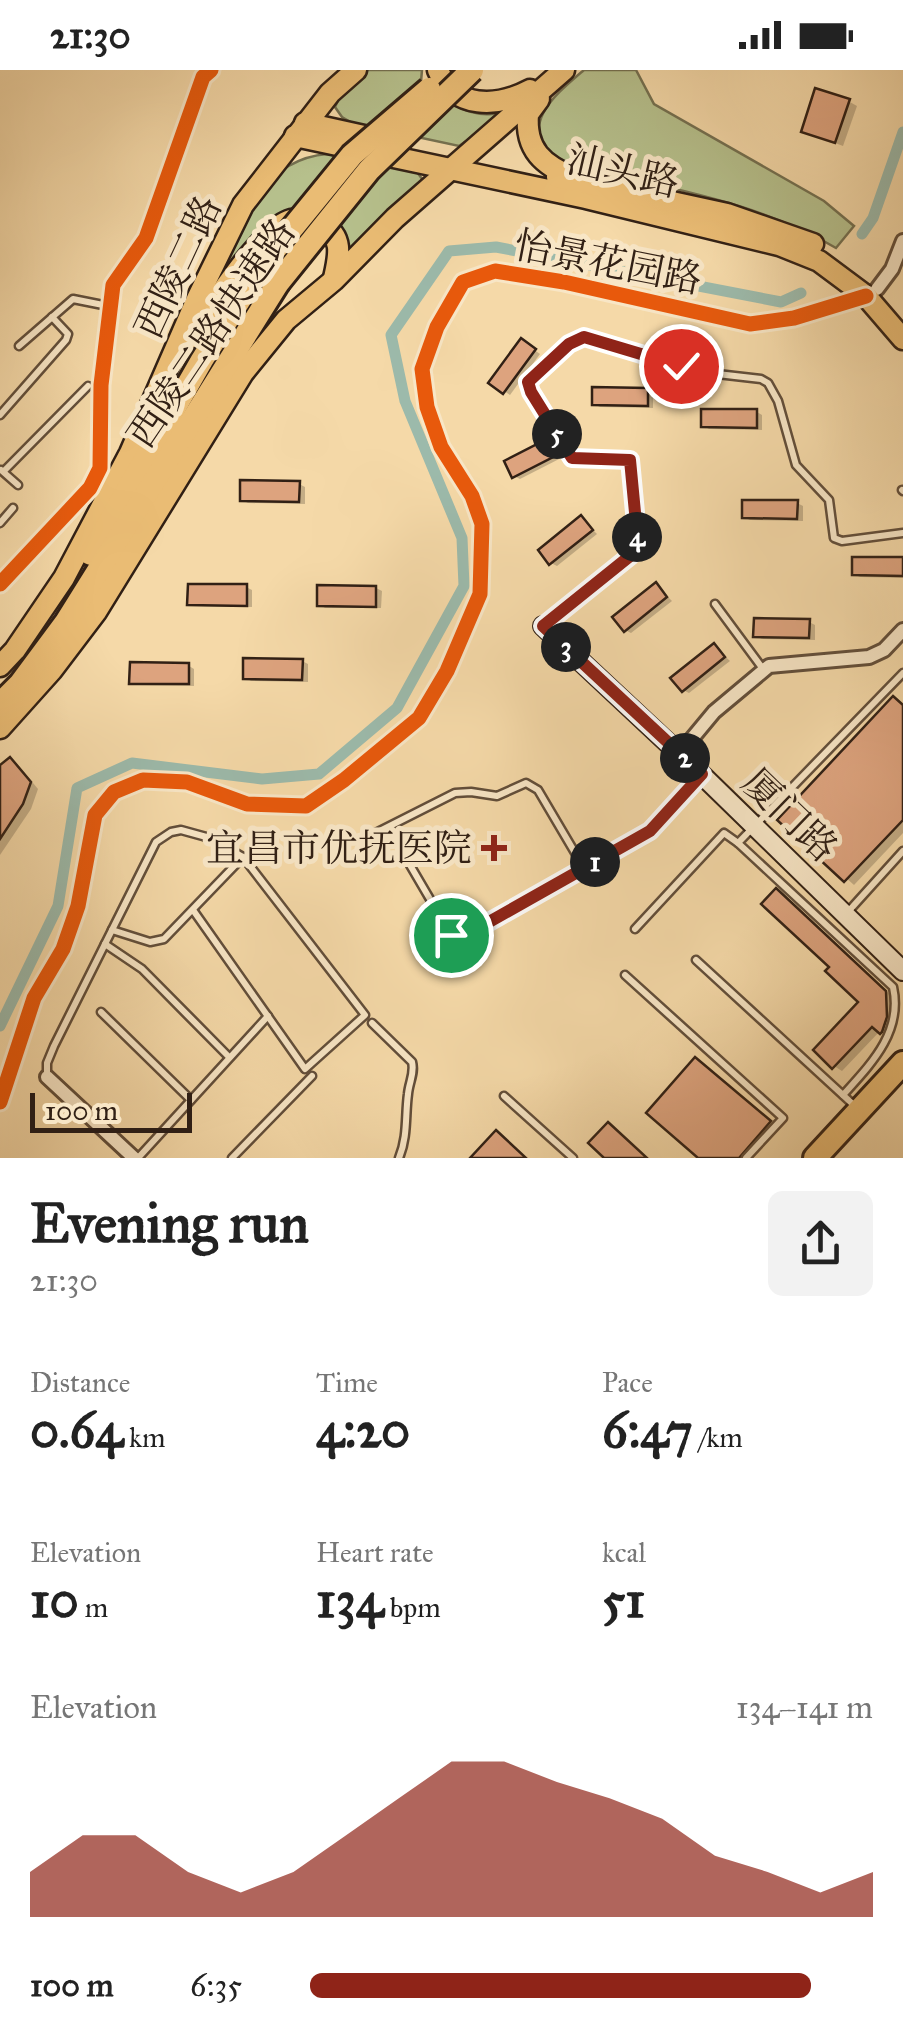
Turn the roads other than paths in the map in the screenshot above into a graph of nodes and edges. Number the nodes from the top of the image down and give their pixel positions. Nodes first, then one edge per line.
1 (356, 70) edge
2 (438, 70) edge
3 (450, 70) edge
4 (472, 70) edge
5 (206, 72) edge
6 (561, 72) edge
7 (300, 130) junction
8 (459, 164) junction
9 (590, 184) junction
10 (903, 241) edge
11 (269, 276) junction
12 (334, 280) junction
13 (884, 303) edge
14 (110, 306) junction
15 (52, 317) junction
16 (903, 339) edge
17 (19, 346) dead end
18 (170, 368) junction
19 (88, 386) dead end
20 (0, 415) edge
21 (130, 453) junction
22 (2, 470) edge
23 (18, 486) dead end
24 (170, 488) junction
25 (14, 508) dead end
26 (0, 523) edge
27 (903, 533) edge
28 (98, 558) junction
29 (0, 584) edge
30 (715, 604) dead end
31 (543, 626) joint
32 (903, 630) edge
33 (0, 666) edge
34 (764, 670) junction
35 (901, 678) edge
36 (0, 686) edge
37 (0, 704) edge
38 (0, 728) edge
39 (680, 753) junction
40 (702, 774) junction
41 (756, 827) junction
42 (360, 840) dead end
43 (738, 843) junction
44 (903, 851) edge
45 (243, 858) junction
46 (410, 865) dead end
47 (584, 868) junction
48 (193, 910) junction
49 (846, 914) junction
50 (112, 930) junction
51 (635, 930) dead end
52 (105, 944) junction
53 (696, 960) dead end
54 (903, 971) edge
55 (625, 974) dead end
56 (101, 1012) dead end
57 (268, 1016) junction
58 (902, 1022) edge
59 (372, 1023) dead end
60 (900, 1032) dead end
61 (230, 1058) junction
62 (903, 1062) edge
63 (312, 1076) dead end
64 (47, 1077) joint
65 (903, 1082) edge
66 (504, 1096) dead end
67 (192, 1100) junction
68 (0, 1102) edge
69 (851, 1102) junction
70 (136, 1158) edge
71 (232, 1158) edge
72 (399, 1158) edge
73 (573, 1158) edge
74 (746, 1158) edge
75 (816, 1158) edge
76 (833, 1158) edge

1 - 7 main road, 西陵二路
2 - 6 main road
3 - 11 highway, 西陵二路快速路, bridge
4 - 11 highway, 西陵二路快速路, bridge
5 - 14 street
6 - 8 main road
6 - 9 main road
7 - 8 main road, 汕头路
7 - 18 main road, 西陵二路
8 - 9 main road, 汕头路
8 - 12 main road
8 - 13 main road, 汕头路
9 - 13 main road, 汕头路
10 - 13 street
11 - 28 highway, 西陵二路快速路
12 - 18 main road
12 - 24 main road
13 - 16 main road, 汕头路
13 - 68 street, 怡景花园路
14 - 15 lane
14 - 29 street
15 - 17 lane
15 - 20 lane
18 - 21 main road, 西陵二路
19 - 22 lane
21 - 28 highway
21 - 33 main road, 西陵二路
22 - 23 lane
24 - 28 highway
24 - 38 main road
25 - 26 lane
27 - 31 lane
28 - 36 highway, 西陵二路快速路
28 - 37 highway, 西陵二路快速路
30 - 34 lane
31 - 39 street, 厦门路
32 - 34 street
34 - 39 street
35 - 41 lane
39 - 40 street, 厦门路
40 - 41 street, 厦门路
40 - 47 lane
41 - 43 lane
41 - 49 street, 厦门路
42 - 47 lane
43 - 51 lane
43 - 58 lane
44 - 49 lane
45 - 48 lane
45 - 50 lane
45 - 57 lane
46 - 47 lane
48 - 50 lane
48 - 57 lane
49 - 54 street, 厦门路
50 - 52 lane
52 - 61 lane
52 - 64 lane
53 - 69 lane
55 - 74 lane
56 - 67 lane
57 - 61 lane
59 - 72 lane
60 - 69 lane
61 - 67 lane
62 - 69 highway
63 - 71 lane
64 - 70 street
65 - 76 highway
66 - 73 lane
67 - 70 lane
69 - 75 highway

